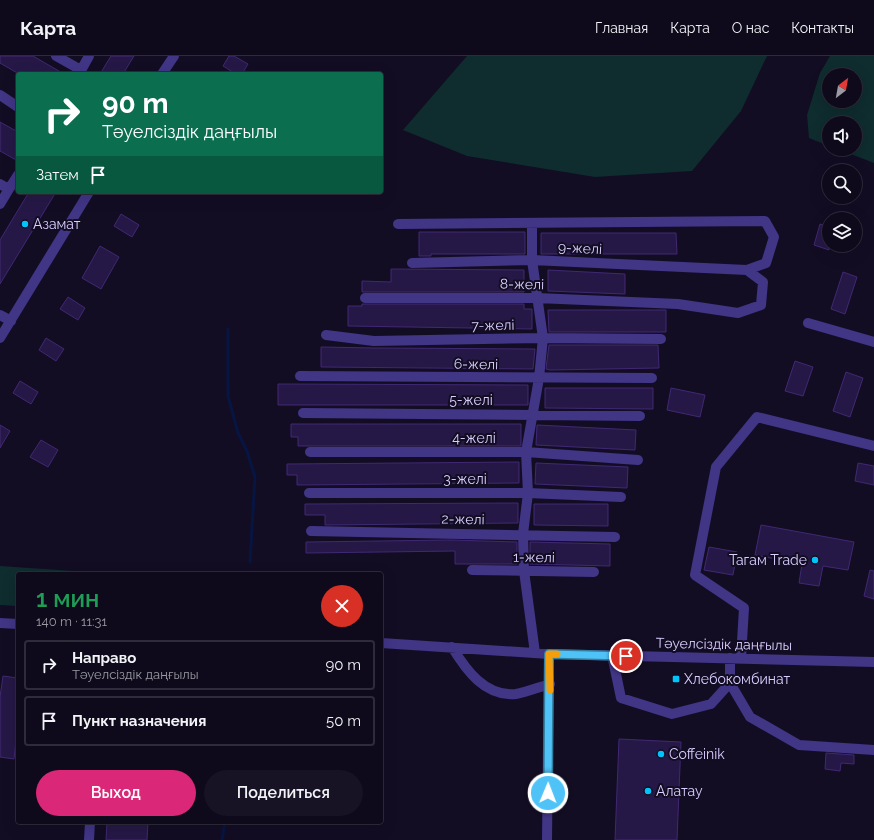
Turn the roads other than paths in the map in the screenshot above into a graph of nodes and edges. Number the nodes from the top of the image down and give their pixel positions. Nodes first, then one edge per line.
1 (56, 56) edge
2 (88, 56) edge
3 (174, 56) edge
4 (80, 72) edge
5 (163, 72) edge
6 (0, 95) edge
7 (16, 106) edge
8 (16, 177) edge
9 (4, 186) edge
10 (88, 194) edge
11 (0, 204) edge
12 (532, 223) junction
13 (398, 224) dead end
14 (532, 260) junction
15 (412, 263) dead end
16 (747, 270) junction
17 (365, 298) dead end
18 (537, 298) junction
19 (0, 315) edge
20 (11, 321) junction
21 (808, 324) dead end
22 (326, 335) dead end
23 (0, 338) edge
24 (542, 338) junction
25 (661, 339) dead end
26 (874, 342) edge
27 (300, 376) dead end
28 (540, 378) junction
29 (652, 378) dead end
30 (303, 413) dead end
31 (532, 414) junction
32 (640, 416) dead end
33 (874, 446) edge
34 (310, 452) dead end
35 (526, 452) junction
36 (638, 460) dead end
37 (309, 492) dead end
38 (528, 493) junction
39 (621, 497) dead end
40 (311, 531) dead end
41 (524, 534) junction
42 (615, 537) dead end
43 (472, 570) dead end
44 (524, 571) junction
45 (594, 572) dead end
46 (0, 623) edge
47 (16, 624) edge
48 (383, 643) edge
49 (452, 647) junction
50 (536, 653) junction
51 (549, 654) junction
52 (612, 655) junction
53 (730, 658) junction
54 (741, 658) junction
55 (874, 662) edge
56 (730, 683) junction
57 (550, 684) junction
58 (874, 750) edge
59 (90, 824) edge
60 (89, 840) edge
61 (547, 840) edge

1 - 4 street
2 - 4 street
3 - 5 street
6 - 7 street
8 - 9 street
9 - 11 street
10 - 20 street
12 - 13 street
12 - 14 street
12 - 16 street
14 - 15 street, 9-желі
14 - 16 street, 9-желі
14 - 18 street
16 - 18 street, 8-желі
17 - 18 street, 8-желі
18 - 24 street
19 - 20 street
20 - 23 street
21 - 26 street
22 - 24 street, 7-желі
24 - 25 street, 7-желі
24 - 28 street
27 - 28 street, 6-желі
28 - 29 street, 6-желі
28 - 31 street
30 - 31 street, 5-желі
31 - 32 street, 5-желі
31 - 35 street
33 - 54 street
34 - 35 street, 4-желі
35 - 36 street, 4-желі
35 - 38 street
37 - 38 street, 3-желі
38 - 39 street, 3-желі
38 - 41 street
40 - 41 street, 2-желі
41 - 42 street, 2-желі
41 - 44 street
43 - 44 street, 1-желі
44 - 45 street, 1-желі
44 - 50 street
46 - 47 street
48 - 49 street, Тәуелсіздік даңғылы
49 - 50 street, Тәуелсіздік даңғылы
49 - 57 street
50 - 51 street, Тәуелсіздік даңғылы
51 - 52 street, Тәуелсіздік даңғылы
51 - 57 street
52 - 53 street, Тәуелсіздік даңғылы
52 - 56 street
53 - 54 street, Тәуелсіздік даңғылы
53 - 56 street
54 - 55 street, Тәуелсіздік даңғылы
56 - 58 street
57 - 61 street
59 - 60 street

